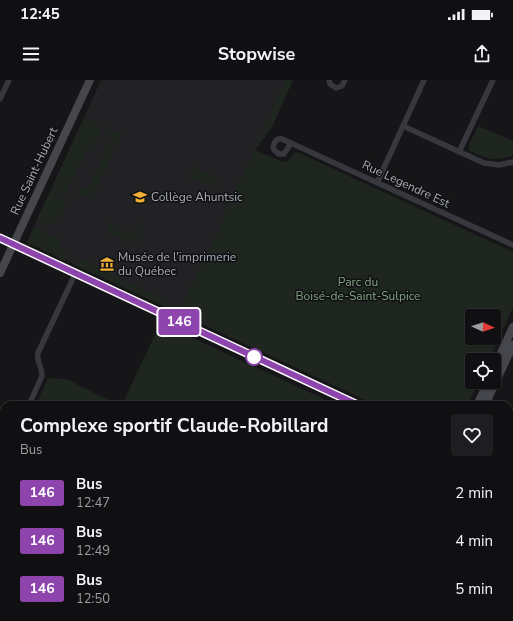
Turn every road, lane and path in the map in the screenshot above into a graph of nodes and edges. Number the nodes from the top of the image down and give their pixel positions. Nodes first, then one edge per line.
1 (9, 80) edge
2 (90, 80) edge
3 (329, 80) edge
4 (345, 80) edge
5 (424, 80) edge
6 (493, 80) edge
7 (0, 99) edge
8 (403, 126) junction
9 (290, 143) dead end
10 (459, 152) junction
11 (513, 162) edge
12 (377, 182) junction
13 (0, 238) edge
14 (13, 244) junction
15 (513, 246) edge
16 (0, 273) edge
17 (75, 274) junction
18 (513, 327) edge
19 (513, 345) edge
20 (501, 353) edge
21 (485, 389) edge
22 (31, 401) edge
23 (349, 401) edge
24 (479, 401) edge
25 (487, 401) edge

1 - 7 street
2 - 14 main road, Rue Saint-Hubert
3 - 4 street
5 - 8 street
6 - 10 street
8 - 10 street
8 - 12 street
9 - 12 street, Rue Legendre Est
10 - 11 street
12 - 15 street, Rue Legendre Est
13 - 14 street
14 - 16 main road, Rue Saint-Hubert
14 - 17 street
17 - 22 street
17 - 23 street
18 - 20 main road
19 - 25 main road
21 - 24 main road

